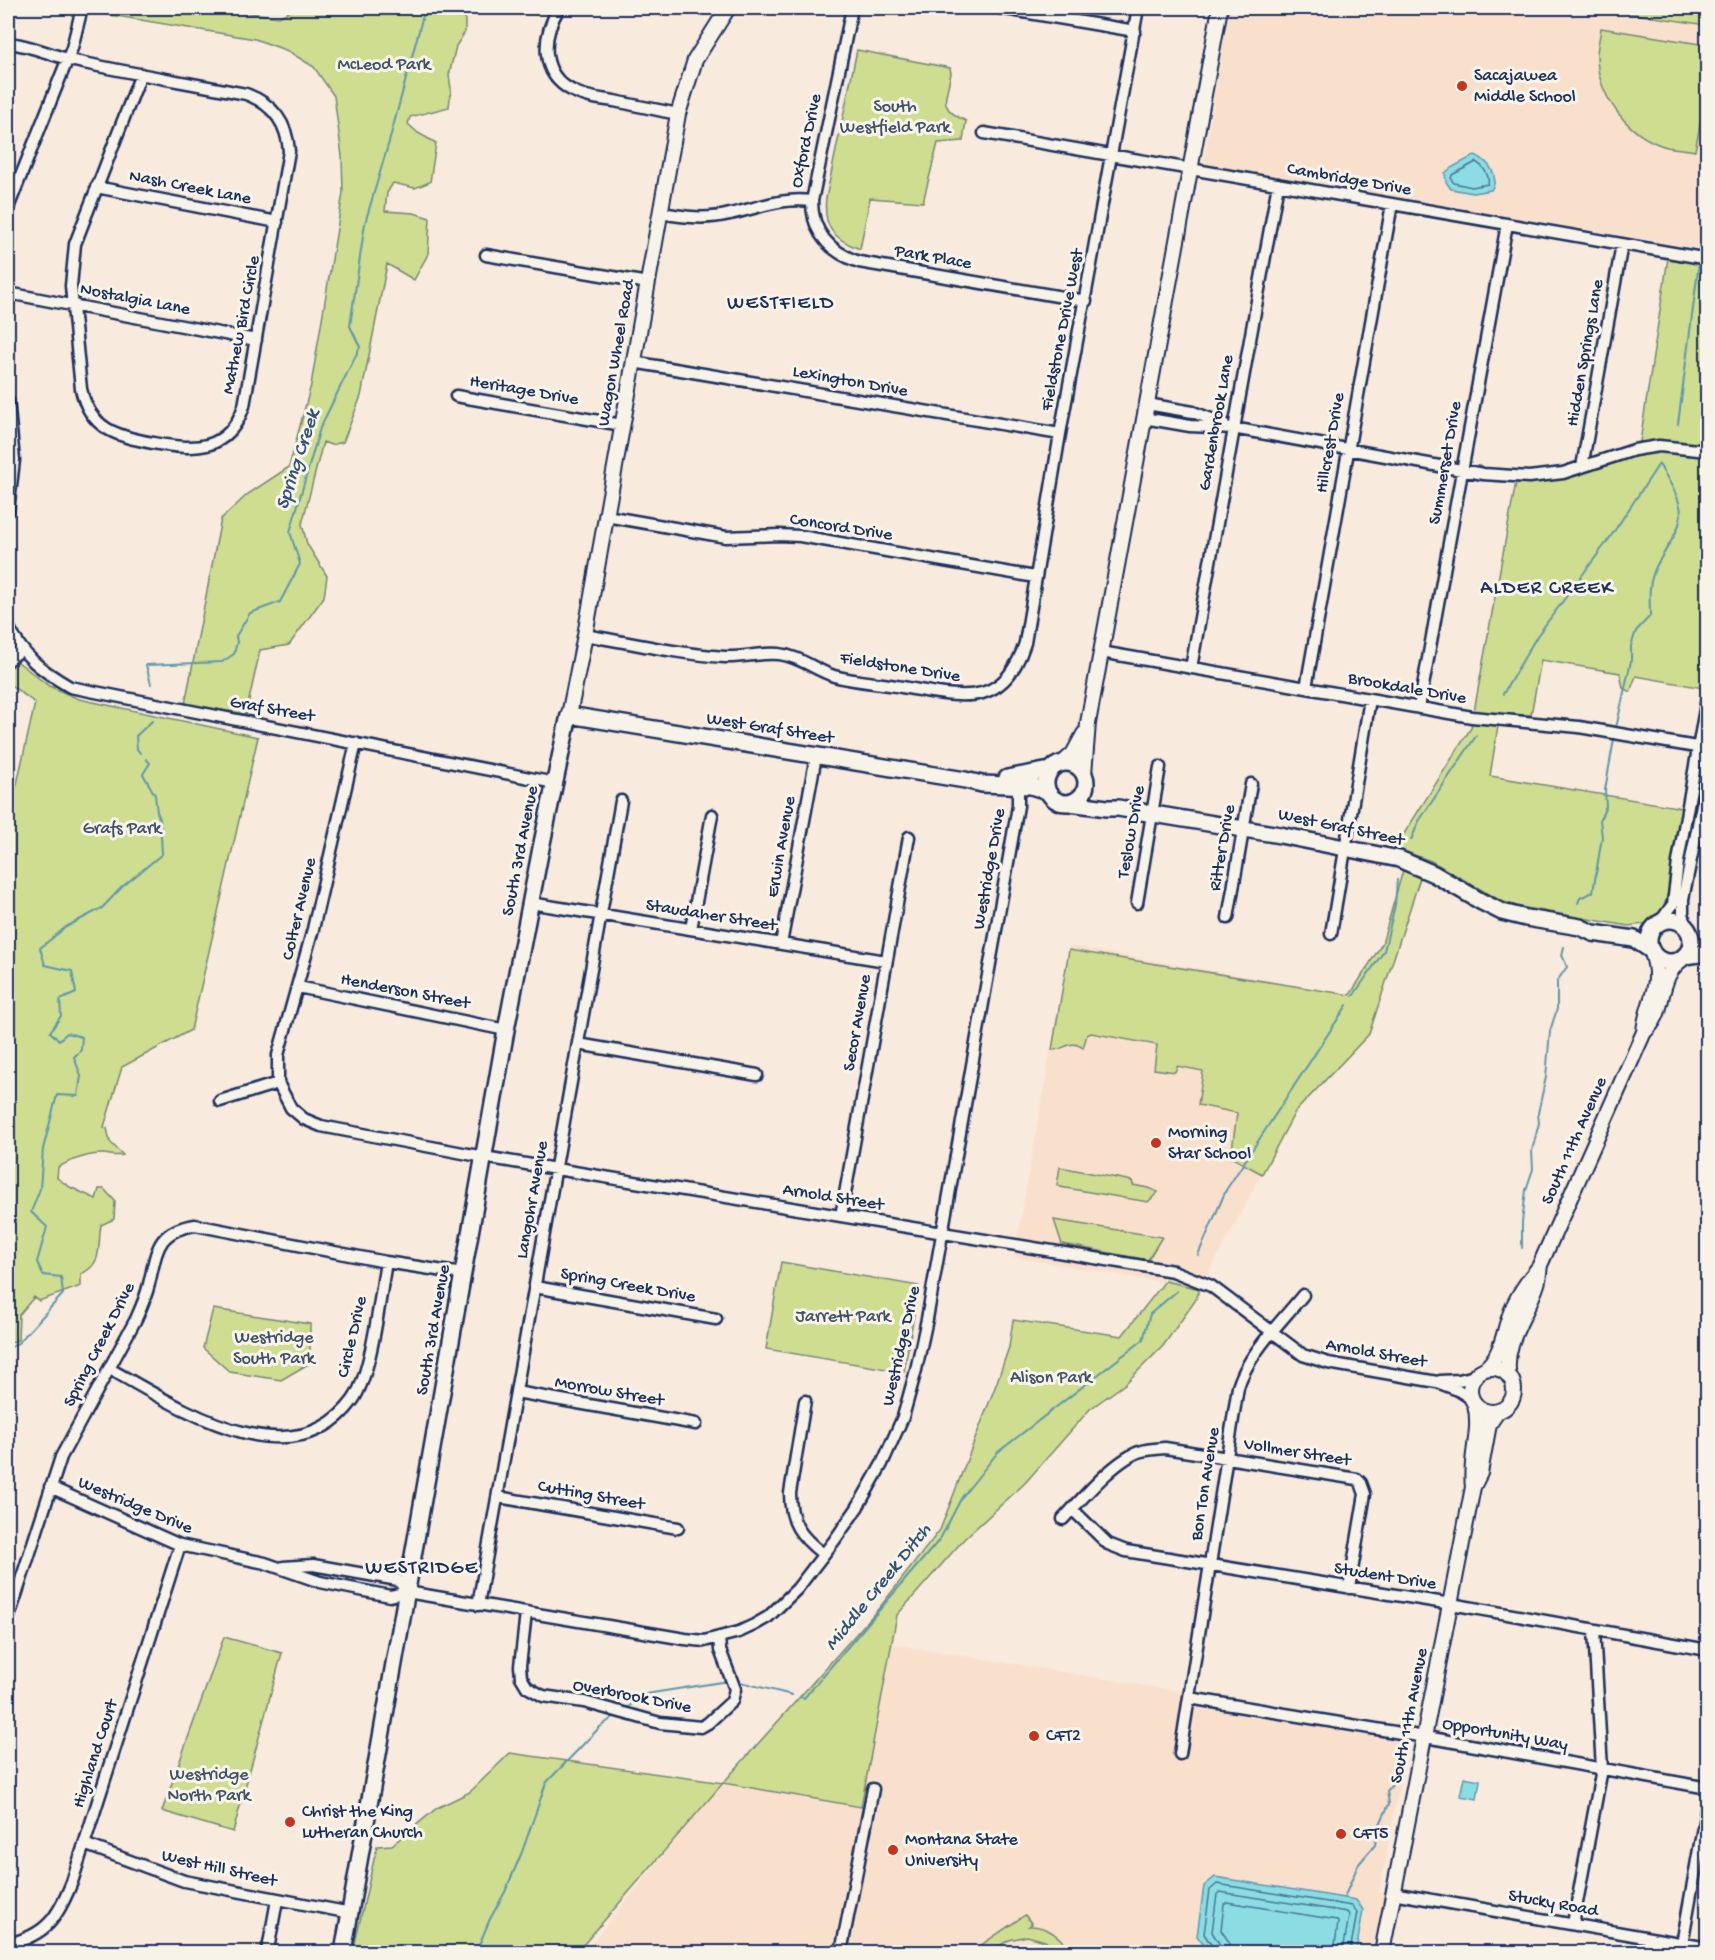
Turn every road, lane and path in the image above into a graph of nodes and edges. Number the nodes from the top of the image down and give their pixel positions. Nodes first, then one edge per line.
1 (81, 8) edge
2 (559, 8) edge
3 (728, 8) edge
4 (852, 8) edge
5 (999, 8) edge
6 (1138, 8) edge
7 (1220, 8) edge
8 (1135, 31) junction
9 (8, 43) edge
10 (68, 59) junction
11 (141, 74) junction
12 (678, 114) junction
13 (984, 133) dead end
14 (1112, 155) junction
15 (1191, 169) junction
16 (1278, 184) junction
17 (96, 187) junction
18 (812, 201) junction
19 (1392, 204) junction
20 (8, 207) edge
21 (660, 213) junction
22 (278, 222) junction
23 (1507, 224) junction
24 (1622, 244) junction
25 (486, 255) dead end
26 (1707, 259) edge
27 (648, 283) junction
28 (8, 292) edge
29 (1086, 301) junction
30 (72, 305) junction
31 (256, 340) junction
32 (633, 362) junction
33 (456, 396) dead end
34 (8, 400) edge
35 (1147, 404) junction
36 (1144, 418) junction
37 (622, 425) junction
38 (1233, 428) junction
39 (1060, 434) junction
40 (1347, 450) junction
41 (1707, 451) edge
42 (1582, 467) junction
43 (1461, 470) junction
44 (8, 511) edge
45 (606, 516) junction
46 (1035, 577) junction
47 (8, 627) edge
48 (585, 634) junction
49 (21, 650) junction
50 (1101, 652) junction
51 (1020, 658) joint
52 (8, 660) edge
53 (1191, 668) junction
54 (1306, 688) junction
55 (1707, 692) edge
56 (1370, 699) junction
57 (1419, 708) junction
58 (569, 715) junction
59 (592, 719) junction
60 (1088, 723) junction
61 (564, 741) junction
62 (356, 743) junction
63 (1703, 749) edge
64 (816, 756) junction
65 (1056, 767) junction
66 (1160, 767) dead end
67 (1707, 774) edge
68 (1085, 779) junction
69 (965, 780) junction
70 (555, 783) junction
71 (1251, 784) dead end
72 (1018, 785) junction
73 (1047, 791) junction
74 (621, 801) dead end
75 (1070, 803) junction
76 (1118, 808) junction
77 (1152, 814) junction
78 (712, 815) dead end
79 (1243, 828) junction
80 (909, 837) dead end
81 (1345, 847) junction
82 (530, 903) junction
83 (1137, 903) dead end
84 (601, 916) junction
85 (1228, 918) dead end
86 (1656, 926) junction
87 (1580, 927) junction
88 (691, 929) junction
89 (1688, 931) junction
90 (1330, 934) dead end
91 (1707, 943) edge
92 (781, 944) junction
93 (1652, 952) junction
94 (1707, 953) edge
95 (1684, 957) junction
96 (886, 961) junction
97 (298, 987) junction
98 (506, 1030) junction
99 (1644, 1032) junction
100 (578, 1044) junction
101 (757, 1075) dead end
102 (278, 1083) junction
103 (220, 1101) dead end
104 (484, 1158) junction
105 (555, 1169) junction
106 (841, 1216) junction
107 (943, 1233) junction
108 (386, 1262) junction
109 (1540, 1265) junction
110 (463, 1274) junction
111 (535, 1287) junction
112 (1303, 1295) dead end
113 (716, 1319) dead end
114 (1273, 1333) junction
115 (110, 1369) junction
116 (1480, 1373) junction
117 (1509, 1377) junction
118 (1437, 1382) junction
119 (516, 1392) junction
120 (805, 1401) dead end
121 (1473, 1401) junction
122 (1498, 1411) junction
123 (696, 1424) dead end
124 (1227, 1458) junction
125 (50, 1487) junction
126 (1473, 1487) junction
127 (498, 1497) junction
128 (1072, 1509) junction
129 (1063, 1519) dead end
130 (678, 1528) dead end
131 (180, 1545) junction
132 (823, 1554) junction
133 (1210, 1566) junction
134 (278, 1567) junction
135 (1349, 1588) junction
136 (407, 1592) junction
137 (1450, 1604) junction
138 (478, 1605) junction
139 (526, 1613) junction
140 (8, 1620) edge
141 (1594, 1630) junction
142 (719, 1637) junction
143 (1707, 1650) edge
144 (1189, 1698) junction
145 (1425, 1737) junction
146 (1180, 1754) dead end
147 (1602, 1769) junction
148 (1707, 1788) edge
149 (873, 1789) dead end
150 (1707, 1799) edge
151 (84, 1844) junction
152 (1392, 1893) junction
153 (277, 1900) junction
154 (351, 1912) junction
155 (1573, 1924) junction
156 (8, 1944) edge
157 (1682, 1944) junction
158 (1707, 1948) edge
159 (266, 1953) edge
160 (344, 1953) edge
161 (841, 1953) edge
162 (1382, 1953) edge

1 - 10 street
2 - 12 street
3 - 12 street, Wagon Wheel Road
4 - 18 street, Oxford Drive
5 - 8 street
6 - 8 street, Fieldstone Drive West
7 - 15 street
8 - 14 street, Fieldstone Drive West
9 - 10 street, Mathew Bird Circle
10 - 11 street, Mathew Bird Circle
10 - 20 street
11 - 17 street, Mathew Bird Circle
11 - 22 street, Mathew Bird Circle
12 - 21 street, Wagon Wheel Road
13 - 14 street, Cambridge Drive
14 - 15 street, Cambridge Drive
14 - 29 street, Fieldstone Drive West
15 - 16 street, Cambridge Drive
15 - 35 street
16 - 19 street, Cambridge Drive
16 - 38 street, Gardenbrook Lane
17 - 22 street, Nash Creek Lane
17 - 30 street, Mathew Bird Circle
18 - 21 street, Oxford Drive
18 - 29 street, Park Place
19 - 23 street, Cambridge Drive
19 - 40 street, Hillcrest Drive
21 - 27 street, Wagon Wheel Road
22 - 31 street, Mathew Bird Circle
23 - 24 street, Cambridge Drive
23 - 43 street, Summerset Drive
24 - 26 street, Cambridge Drive
24 - 42 street, Hidden Springs Lane
25 - 27 street
27 - 32 street, Wagon Wheel Road
28 - 30 street, Nostalgia Lane
29 - 39 street, Fieldstone Drive West
30 - 31 street, Nostalgia Lane
30 - 31 street, Mathew Bird Circle
32 - 37 street, Wagon Wheel Road
32 - 39 street, Lexington Drive
33 - 37 street, Heritage Drive
34 - 44 street
35 - 36 street
35 - 38 street
36 - 38 street
36 - 50 street
37 - 45 street, Wagon Wheel Road
38 - 40 street
38 - 53 street, Gardenbrook Lane
39 - 46 street, Fieldstone Drive West
40 - 43 street
40 - 54 street, Hillcrest Drive
41 - 42 street
42 - 43 street
43 - 57 street, Summerset Drive
45 - 46 street, Concord Drive
45 - 48 street, Wagon Wheel Road
46 - 51 street, Fieldstone Drive West
47 - 49 street, Graf Street
48 - 51 street, Fieldstone Drive
48 - 58 street, Wagon Wheel Road
49 - 52 street
49 - 62 street, Graf Street
50 - 53 street, Brookdale Drive
50 - 60 street
53 - 54 street, Brookdale Drive
54 - 56 street, Brookdale Drive
55 - 63 street
56 - 57 street, Brookdale Drive
56 - 81 street
57 - 63 street, Brookdale Drive
58 - 59 main road, West Graf Street
58 - 61 main road, South 3rd Avenue
59 - 61 main road
59 - 64 main road, West Graf Street
60 - 65 street
60 - 68 street
61 - 70 main road, South 3rd Avenue
62 - 70 street, Graf Street
62 - 97 street, Colter Avenue
63 - 86 street
64 - 69 main road, West Graf Street
64 - 92 street, Erwin Avenue
65 - 68 main road
65 - 69 main road, West Graf Street
65 - 73 main road
66 - 77 street, Teslow Drive
67 - 89 street
68 - 75 main road
68 - 76 main road, West Graf Street
69 - 72 main road, West Graf Street
70 - 82 main road, South 3rd Avenue
71 - 79 street, Ritter Drive
72 - 73 main road, West Graf Street
72 - 107 street, Westridge Drive
73 - 75 main road
74 - 84 street, Langohr Avenue
75 - 76 main road, West Graf Street
76 - 77 main road, West Graf Street
77 - 79 main road, West Graf Street
77 - 83 street, Teslow Drive
78 - 88 street
79 - 81 main road, West Graf Street
79 - 85 street, Ritter Drive
80 - 96 street, Secor Avenue
81 - 87 main road, West Graf Street
81 - 90 street
82 - 84 street, Staudaher Street
82 - 98 main road, South 3rd Avenue
84 - 88 street, Staudaher Street
84 - 100 street, Langohr Avenue
86 - 87 main road, West Graf Street
86 - 89 main road, West Graf Street
86 - 93 main road
87 - 93 main road, West Graf Street
88 - 92 street, Staudaher Street
89 - 91 main road, West Graf Street
89 - 95 main road
92 - 96 street, Staudaher Street
93 - 95 main road, West Graf Street
93 - 99 street, South 11th Avenue
94 - 95 main road, West Graf Street
95 - 99 street, South 11th Avenue
96 - 106 street, Secor Avenue
97 - 98 street, Henderson Street
97 - 102 street, Colter Avenue
98 - 104 main road, South 3rd Avenue
99 - 109 street, South 11th Avenue
100 - 101 street
100 - 105 street, Langohr Avenue
102 - 103 street
102 - 104 street, Arnold Street
104 - 105 street, Arnold Street
104 - 110 main road, South 3rd Avenue
105 - 106 street, Arnold Street
105 - 111 street, Langohr Avenue
106 - 107 street, Arnold Street
107 - 114 street, Arnold Street
107 - 132 street, Westridge Drive
108 - 110 street, Spring Creek Drive
108 - 115 street, Spring Creek Drive
108 - 115 street, Circle Drive
109 - 116 street, South 11th Avenue
109 - 117 street, South 11th Avenue
110 - 136 main road, South 3rd Avenue
111 - 113 street, Spring Creek Drive
111 - 119 street, Langohr Avenue
112 - 114 street, Bon Ton Avenue
114 - 118 street, Arnold Street
114 - 124 street, Bon Ton Avenue
115 - 125 street, Spring Creek Drive
116 - 117 street
116 - 118 street, Arnold Street
116 - 121 street
117 - 122 street
118 - 121 street, Arnold Street
119 - 123 street, Morrow Street
119 - 127 street, Langohr Avenue
120 - 132 street
121 - 122 street
121 - 126 street, South 11th Avenue
122 - 126 street, South 11th Avenue
124 - 128 street
124 - 133 street, Bon Ton Avenue
124 - 135 street, Vollmer Street
125 - 131 street, Westridge Drive
125 - 140 street, Spring Creek Drive
126 - 137 street, South 11th Avenue
127 - 130 street, Cutting Street
127 - 138 street, Langohr Avenue
128 - 129 street
128 - 133 street, Student Drive
131 - 134 street, Westridge Drive
131 - 151 street, Highland Court
132 - 142 street, Westridge Drive
133 - 135 street, Student Drive
133 - 144 street, Bon Ton Avenue
134 - 136 street, Westridge Drive
134 - 136 street, Westridge Drive
135 - 137 street, Student Drive
136 - 138 street, Westridge Drive
136 - 154 main road, South 3rd Avenue
137 - 141 street, Student Drive
137 - 145 street, South 11th Avenue
138 - 139 street, Westridge Drive
139 - 142 street, Westridge Drive
139 - 142 street, Overbrook Drive
141 - 143 street, Student Drive
141 - 147 street
144 - 145 street, Opportunity Way
144 - 146 street, Bon Ton Avenue
145 - 147 street, Opportunity Way
145 - 152 street, South 11th Avenue
147 - 148 street, Opportunity Way
147 - 155 street
149 - 161 street
150 - 157 street
151 - 153 street, West Hill Street
151 - 156 street, Highland Court
152 - 155 street, Stucky Road
152 - 162 street, South 11th Avenue
153 - 154 street, West Hill Street
153 - 159 street
154 - 160 main road, South 3rd Avenue
155 - 157 street, Stucky Road
157 - 158 street, Stucky Road

